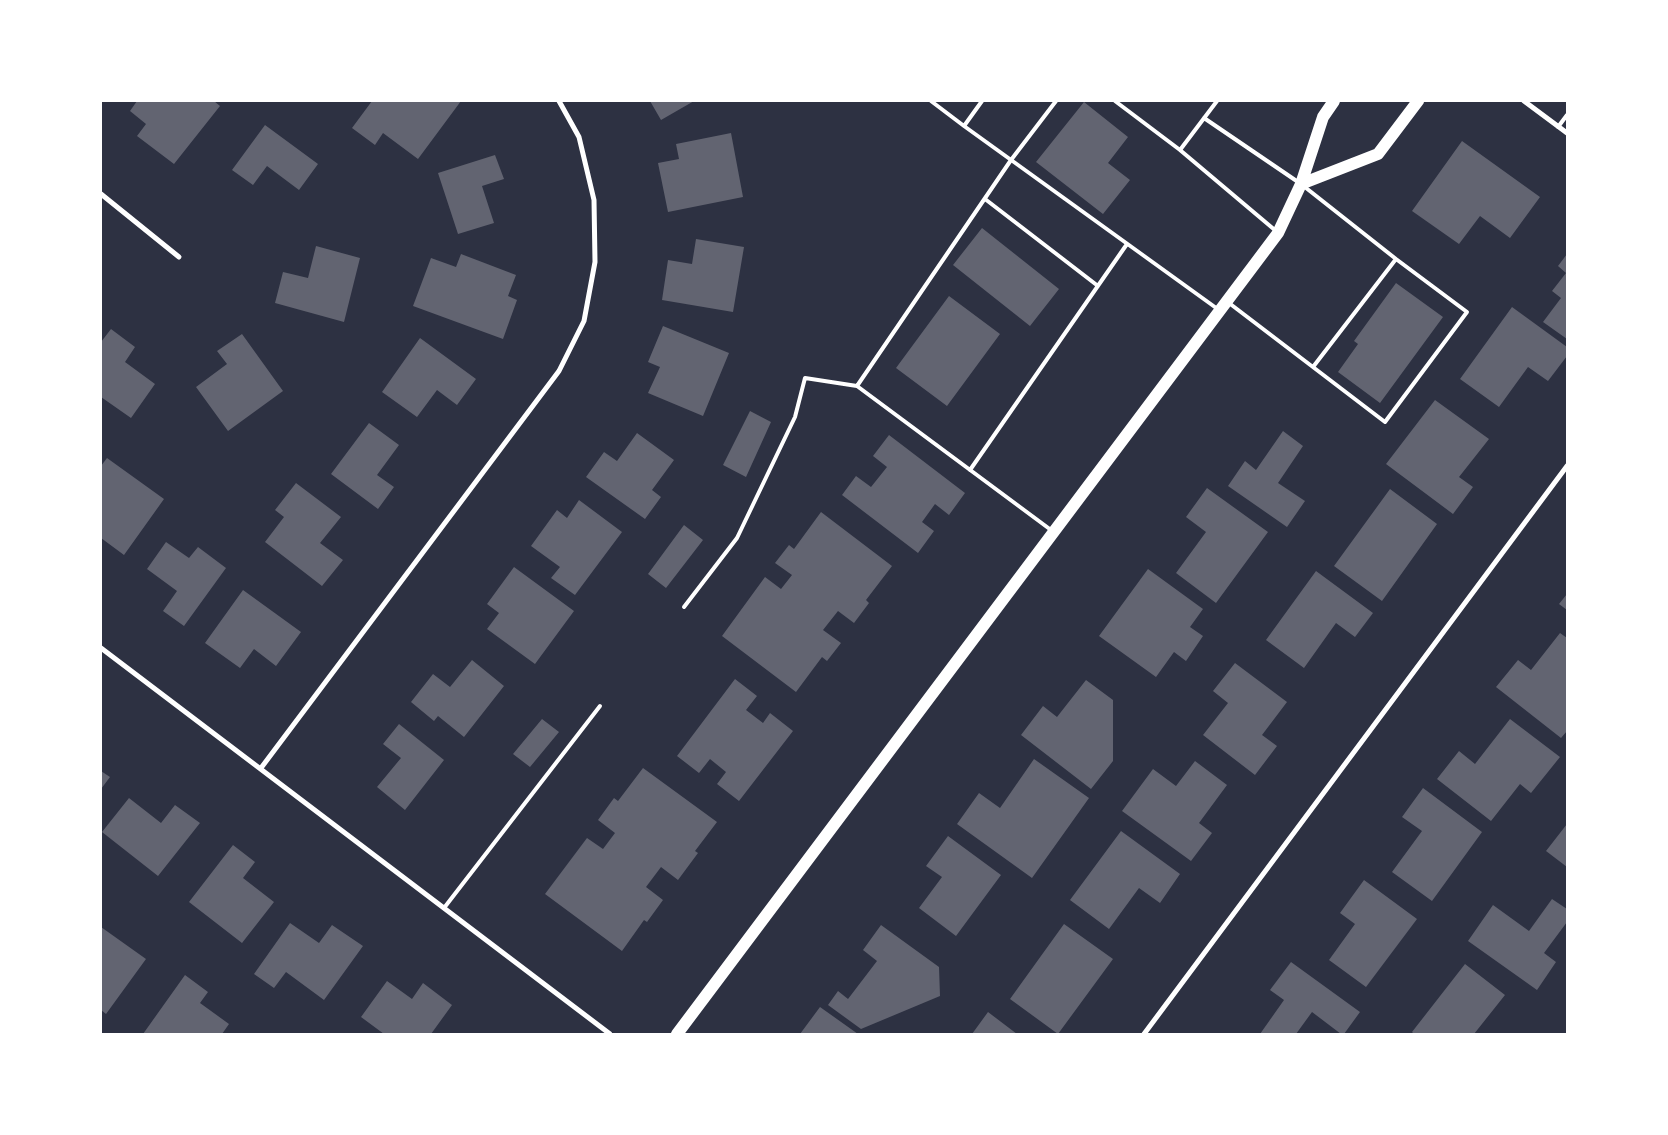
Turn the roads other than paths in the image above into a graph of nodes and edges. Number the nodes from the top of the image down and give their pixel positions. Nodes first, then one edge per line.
1 (559, 101) edge
2 (931, 101) edge
3 (982, 101) edge
4 (1056, 101) edge
5 (1115, 101) edge
6 (1217, 101) edge
7 (1334, 101) edge
8 (1418, 101) edge
9 (1524, 101) edge
10 (1567, 115) edge
11 (1204, 118) junction
12 (964, 126) junction
13 (1558, 126) junction
14 (1567, 133) edge
15 (1180, 150) junction
16 (1011, 160) junction
17 (1302, 184) junction
18 (101, 194) edge
19 (985, 200) junction
20 (1278, 233) junction
21 (1127, 244) junction
22 (179, 257) dead end
23 (1396, 259) junction
24 (1098, 286) junction
25 (1223, 305) junction
26 (1313, 367) junction
27 (857, 386) junction
28 (1567, 466) edge
29 (970, 470) junction
30 (1053, 532) junction
31 (684, 607) dead end
32 (101, 648) edge
33 (600, 706) dead end
34 (260, 768) junction
35 (444, 908) junction
36 (610, 1034) edge
37 (677, 1034) edge
38 (1144, 1034) edge

1 - 34 street
2 - 12 lane
3 - 12 lane
4 - 16 lane
5 - 15 lane
6 - 11 lane
7 - 17 main road
8 - 17 main road
9 - 13 street
10 - 13 lane
11 - 15 lane
11 - 17 lane
12 - 16 lane
13 - 14 street
15 - 20 lane
16 - 19 lane
16 - 21 lane
17 - 20 main road
17 - 23 lane
18 - 22 street
19 - 24 lane
19 - 27 lane
20 - 25 main road
21 - 24 lane
21 - 25 lane
23 - 26 lane
23 - 26 lane
24 - 29 lane
25 - 26 lane
25 - 30 main road
27 - 29 lane
27 - 31 lane
28 - 38 street
29 - 30 lane
30 - 37 main road
32 - 34 street
33 - 35 lane
34 - 35 street
35 - 36 street

